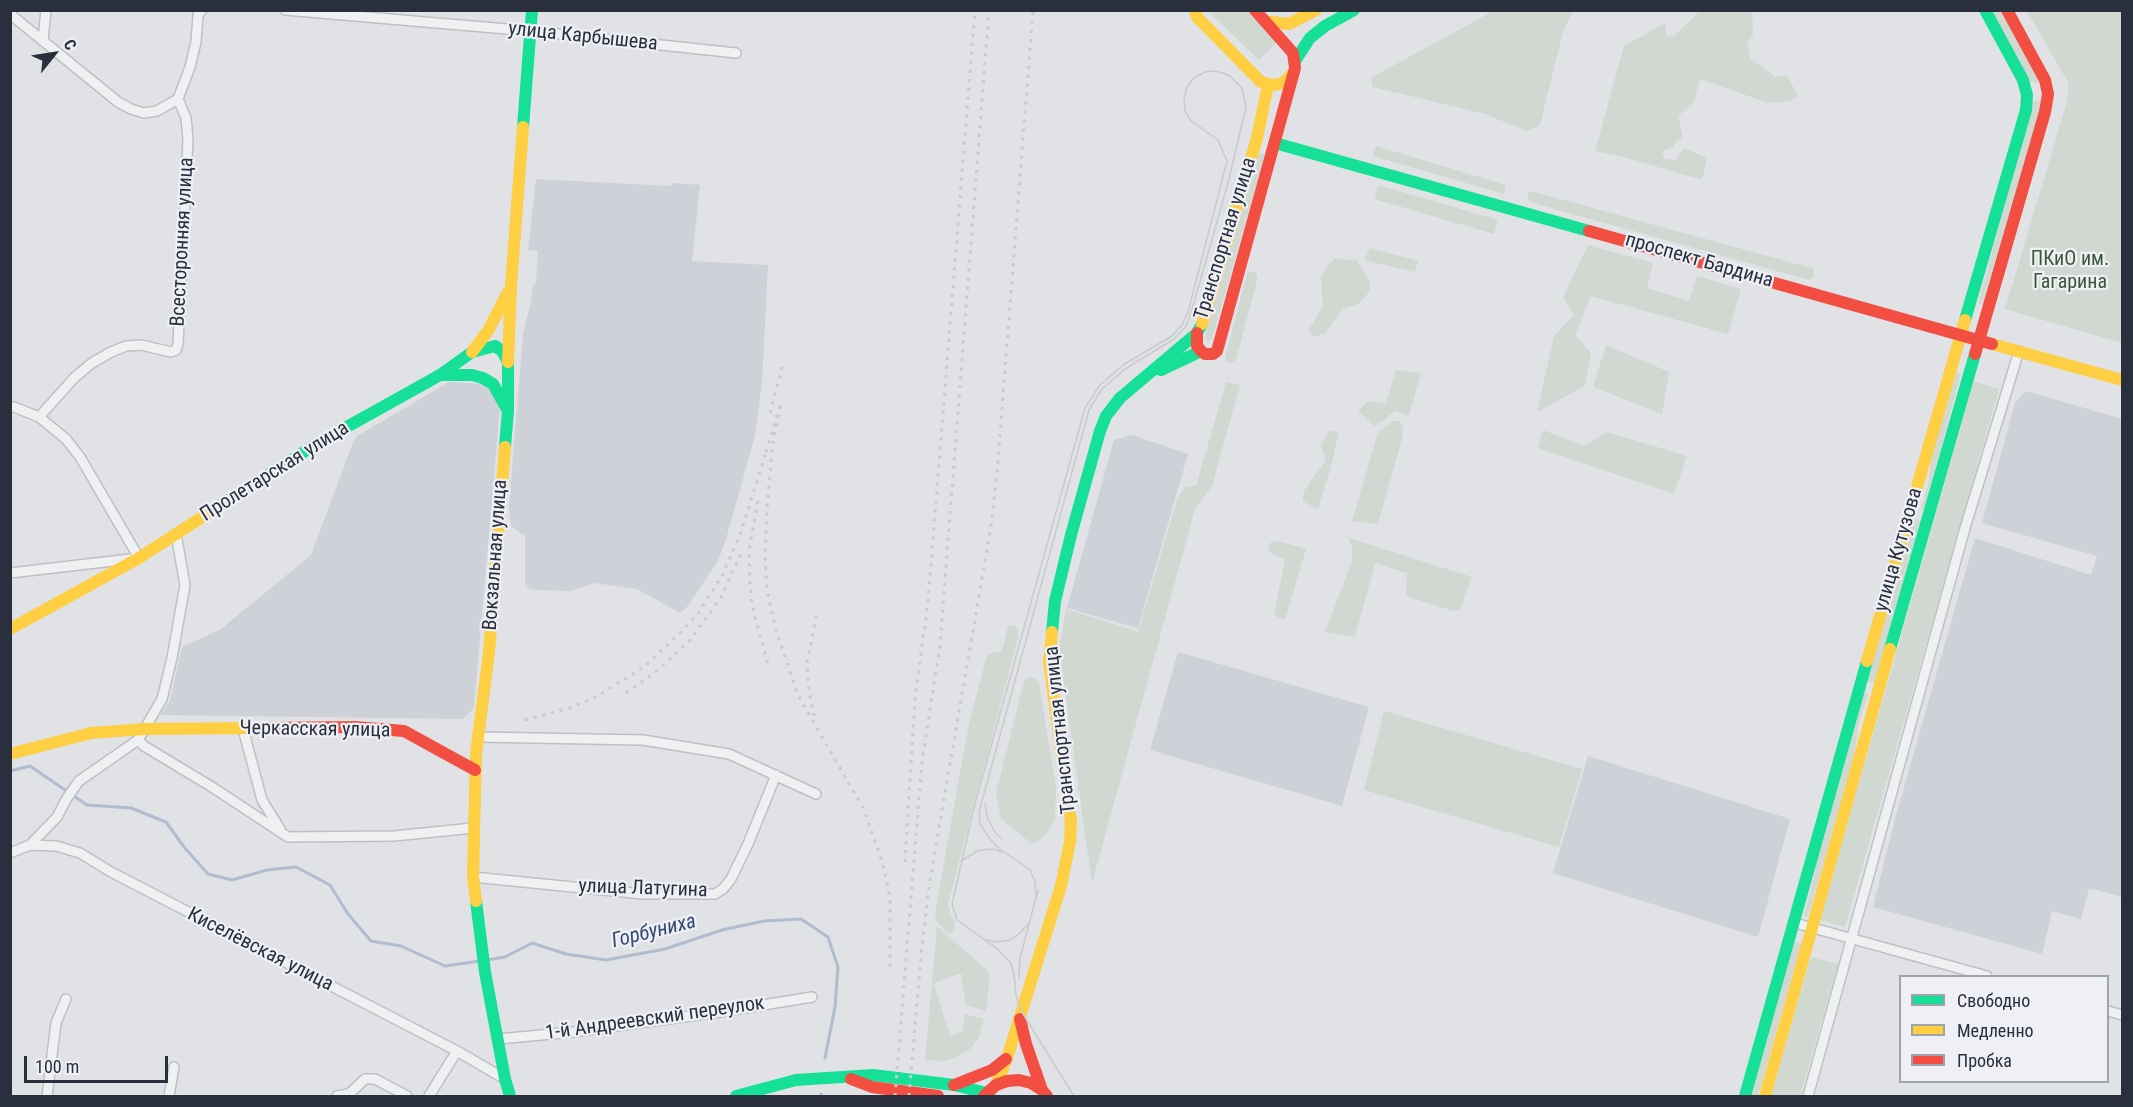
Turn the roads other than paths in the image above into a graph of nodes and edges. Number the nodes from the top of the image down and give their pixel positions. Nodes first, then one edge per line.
1 (46, 10) edge
2 (201, 10) edge
3 (285, 10) edge
4 (532, 10) edge
5 (1195, 10) edge
6 (1255, 10) edge
7 (1316, 10) edge
8 (1354, 10) edge
9 (1984, 10) edge
10 (2007, 10) edge
11 (11, 15) edge
12 (1266, 21) junction
13 (530, 31) junction
14 (43, 40) junction
15 (736, 53) dead end
16 (1295, 64) junction
17 (1268, 85) junction
18 (178, 99) junction
19 (1257, 138) junction
20 (1275, 143) junction
21 (511, 286) junction
22 (1197, 333) junction
23 (1961, 335) junction
24 (1979, 340) junction
25 (2019, 351) junction
26 (472, 352) junction
27 (1207, 352) junction
28 (508, 362) junction
29 (440, 375) junction
30 (2122, 380) edge
31 (1136, 383) junction
32 (12, 405) edge
33 (508, 410) junction
34 (39, 417) junction
35 (176, 534) junction
36 (139, 558) junction
37 (10, 573) edge
38 (10, 629) edge
39 (145, 729) junction
40 (243, 729) junction
41 (478, 737) junction
42 (138, 740) junction
43 (10, 754) edge
44 (476, 770) junction
45 (776, 775) junction
46 (816, 794) dead end
47 (473, 828) junction
48 (288, 837) junction
49 (30, 845) junction
50 (10, 853) edge
51 (473, 877) junction
52 (1795, 923) junction
53 (1813, 928) junction
54 (1853, 939) junction
55 (1983, 975) edge
56 (812, 997) dead end
57 (66, 999) dead end
58 (1019, 1017) junction
59 (498, 1039) junction
60 (457, 1051) junction
61 (1007, 1058) junction
62 (174, 1068) dead end
63 (846, 1077) junction
64 (505, 1079) junction
65 (954, 1085) junction
66 (989, 1092) edge
67 (1044, 1093) edge
68 (47, 1096) edge
69 (169, 1096) edge
70 (337, 1096) edge
71 (407, 1096) edge
72 (429, 1096) edge
73 (510, 1096) edge
74 (736, 1096) edge
75 (939, 1096) edge
76 (1745, 1096) edge
77 (1765, 1096) edge
78 (1808, 1096) edge

1 - 14 street
2 - 18 street
3 - 13 street, улица Карбышева
4 - 13 main road, Вокзальная улица
5 - 17 main road
6 - 12 main road
7 - 12 main road
8 - 16 main road
9 - 23 main road, улица Кутузова
10 - 24 main road, улица Кутузова
11 - 14 street
12 - 16 main road
13 - 15 street, улица Карбышева
13 - 21 main road, Вокзальная улица
14 - 18 street
16 - 17 main road
16 - 20 main road, Транспортная улица
17 - 19 main road, Транспортная улица
18 - 34 street, Всесторонняя улица
19 - 20 main road, проспект Бардина
19 - 22 main road, Транспортная улица
20 - 23 main road, проспект Бардина
20 - 27 main road, Транспортная улица
21 - 26 main road, Пролетарская улица
21 - 28 main road, Вокзальная улица
22 - 27 main road
22 - 31 main road, Транспортная улица
23 - 24 main road, проспект Бардина
23 - 52 main road, улица Кутузова
24 - 25 main road, проспект Бардина
24 - 53 main road, улица Кутузова
25 - 30 main road, проспект Бардина
25 - 54 street
26 - 28 main road
26 - 29 main road, Пролетарская улица
27 - 31 main road, Транспортная улица
28 - 33 main road, Вокзальная улица
29 - 33 main road
29 - 35 main road, Пролетарская улица
31 - 58 main road, Транспортная улица
32 - 34 street
33 - 41 main road, Вокзальная улица
34 - 36 street
35 - 36 main road, Пролетарская улица
35 - 39 street
36 - 37 street
36 - 38 main road, Пролетарская улица
39 - 40 main road, Черкасская улица
39 - 42 street
39 - 43 main road, Черкасская улица
40 - 44 main road, Черкасская улица
40 - 48 street
41 - 44 main road, Вокзальная улица
41 - 45 street
42 - 48 street
42 - 49 street
44 - 47 main road, Вокзальная улица
45 - 46 street
45 - 51 street, улица Латугина
47 - 48 street
47 - 51 main road, Вокзальная улица
49 - 50 street, Киселёвская улица
49 - 60 street, Киселёвская улица
51 - 59 main road, Вокзальная улица
52 - 53 street
52 - 76 main road, улица Кутузова
53 - 54 street
53 - 77 main road, улица Кутузова
54 - 55 street
54 - 78 street
56 - 59 street, 1-й Андреевский переулок
57 - 68 street
58 - 61 main road, Транспортная улица
58 - 67 main road
59 - 64 main road, Вокзальная улица
60 - 64 street, Киселёвская улица
60 - 72 street
61 - 65 main road
61 - 66 main road, Транспортная улица
62 - 69 street
63 - 65 main road
63 - 74 main road
63 - 75 main road
64 - 73 main road, Вокзальная улица
65 - 66 main road
66 - 67 main road
70 - 71 street

